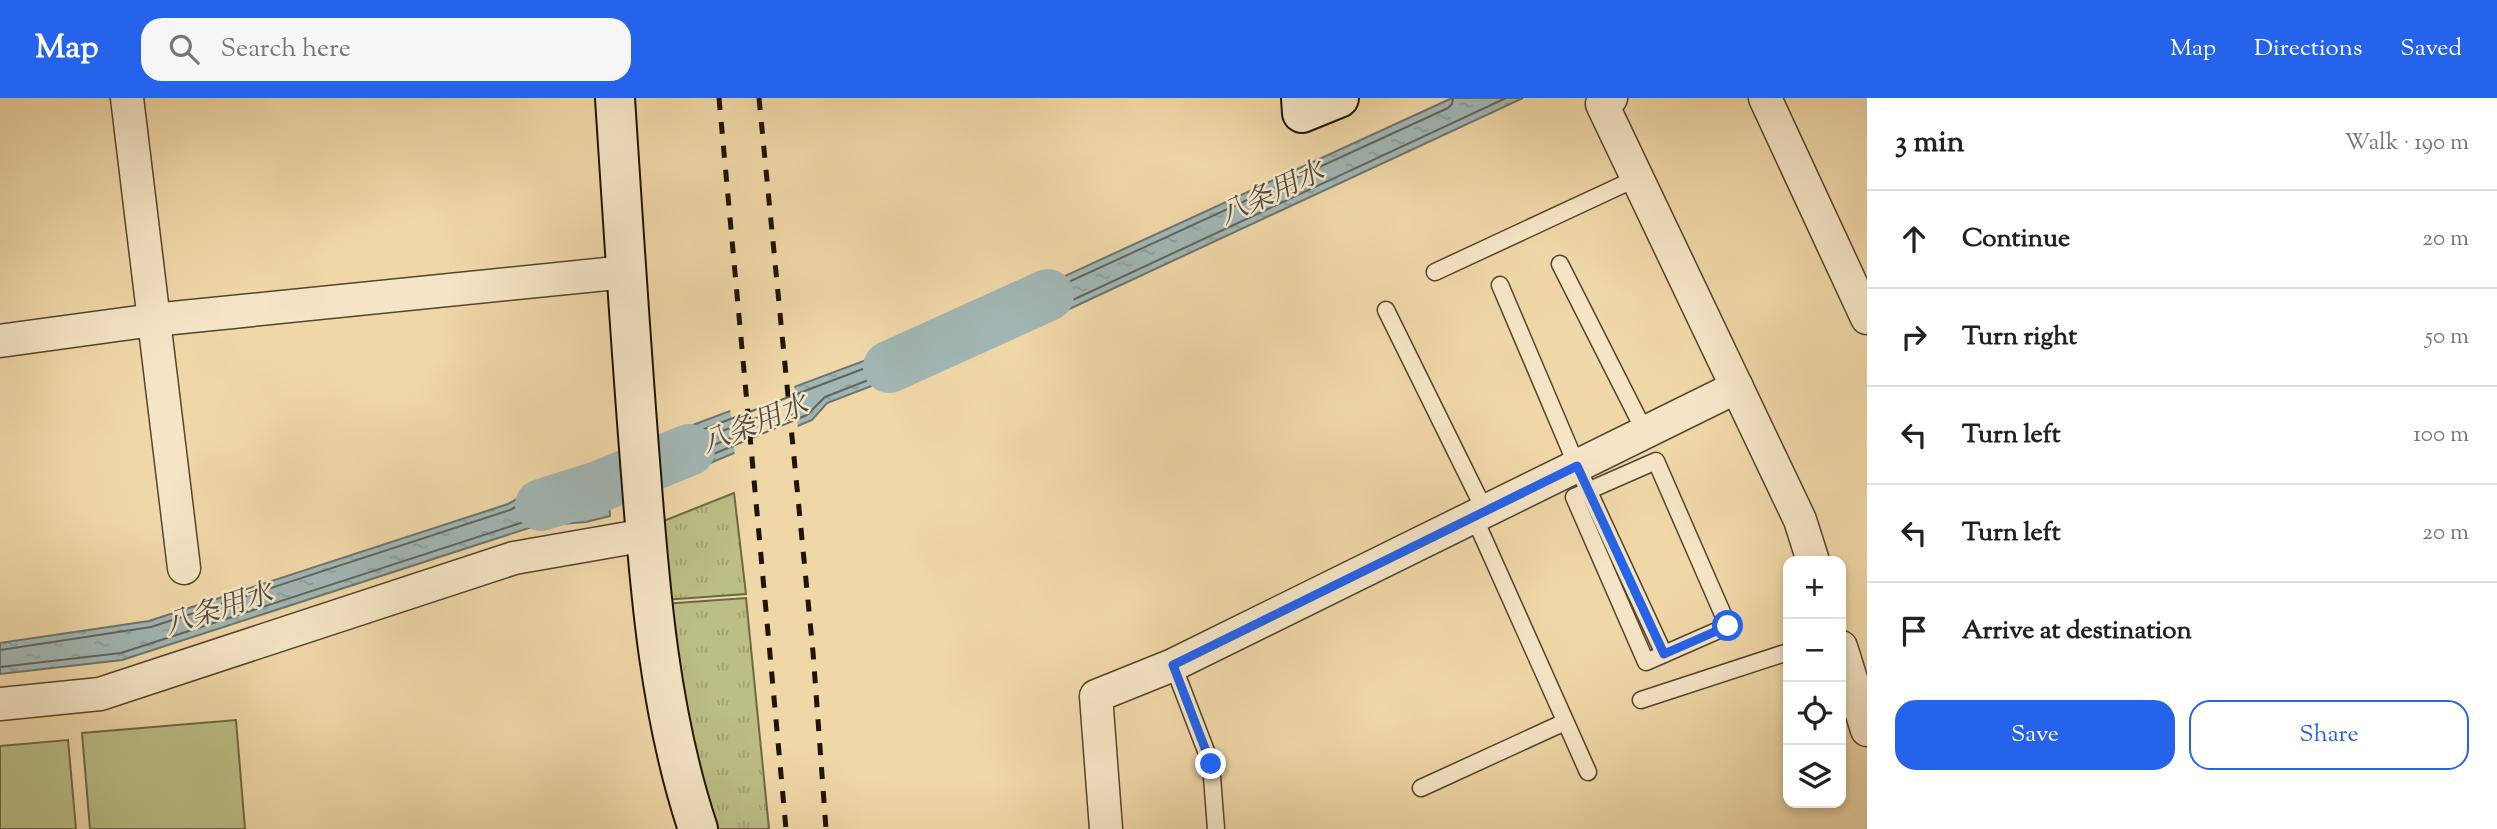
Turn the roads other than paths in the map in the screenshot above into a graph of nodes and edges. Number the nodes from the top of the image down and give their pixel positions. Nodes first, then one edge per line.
1 (127, 98) edge
2 (615, 98) edge
3 (1301, 98) edge
4 (1339, 98) edge
5 (1611, 98) edge
6 (1765, 98) edge
7 (1637, 178) junction
8 (1560, 264) dead end
9 (626, 272) junction
10 (1435, 272) dead end
11 (1500, 285) dead end
12 (1386, 310) dead end
13 (1867, 318) edge
14 (153, 320) junction
15 (0, 341) edge
16 (1737, 387) junction
17 (1643, 445) junction
18 (1583, 478) junction
19 (1479, 514) junction
20 (644, 519) junction
21 (1811, 556) edge
22 (184, 568) dead end
23 (1783, 654) edge
24 (1846, 662) edge
25 (1173, 665) junction
26 (1641, 700) dead end
27 (0, 704) edge
28 (1865, 718) edge
29 (1565, 722) junction
30 (1588, 772) dead end
31 (1421, 788) dead end
32 (698, 829) edge
33 (1106, 829) edge
34 (1216, 829) edge

1 - 14 street
2 - 9 street
3 - 4 street
5 - 7 street
6 - 13 street
7 - 10 lane
7 - 16 street
8 - 17 lane
9 - 14 street
9 - 20 street
11 - 18 lane
12 - 19 lane
14 - 15 street
14 - 22 street
16 - 17 street
16 - 21 street
17 - 18 street
17 - 18 lane
18 - 19 street
19 - 25 street
19 - 29 lane
20 - 27 street
20 - 32 street
23 - 26 lane
24 - 28 street
25 - 33 street
25 - 34 lane
29 - 30 lane
29 - 31 lane

